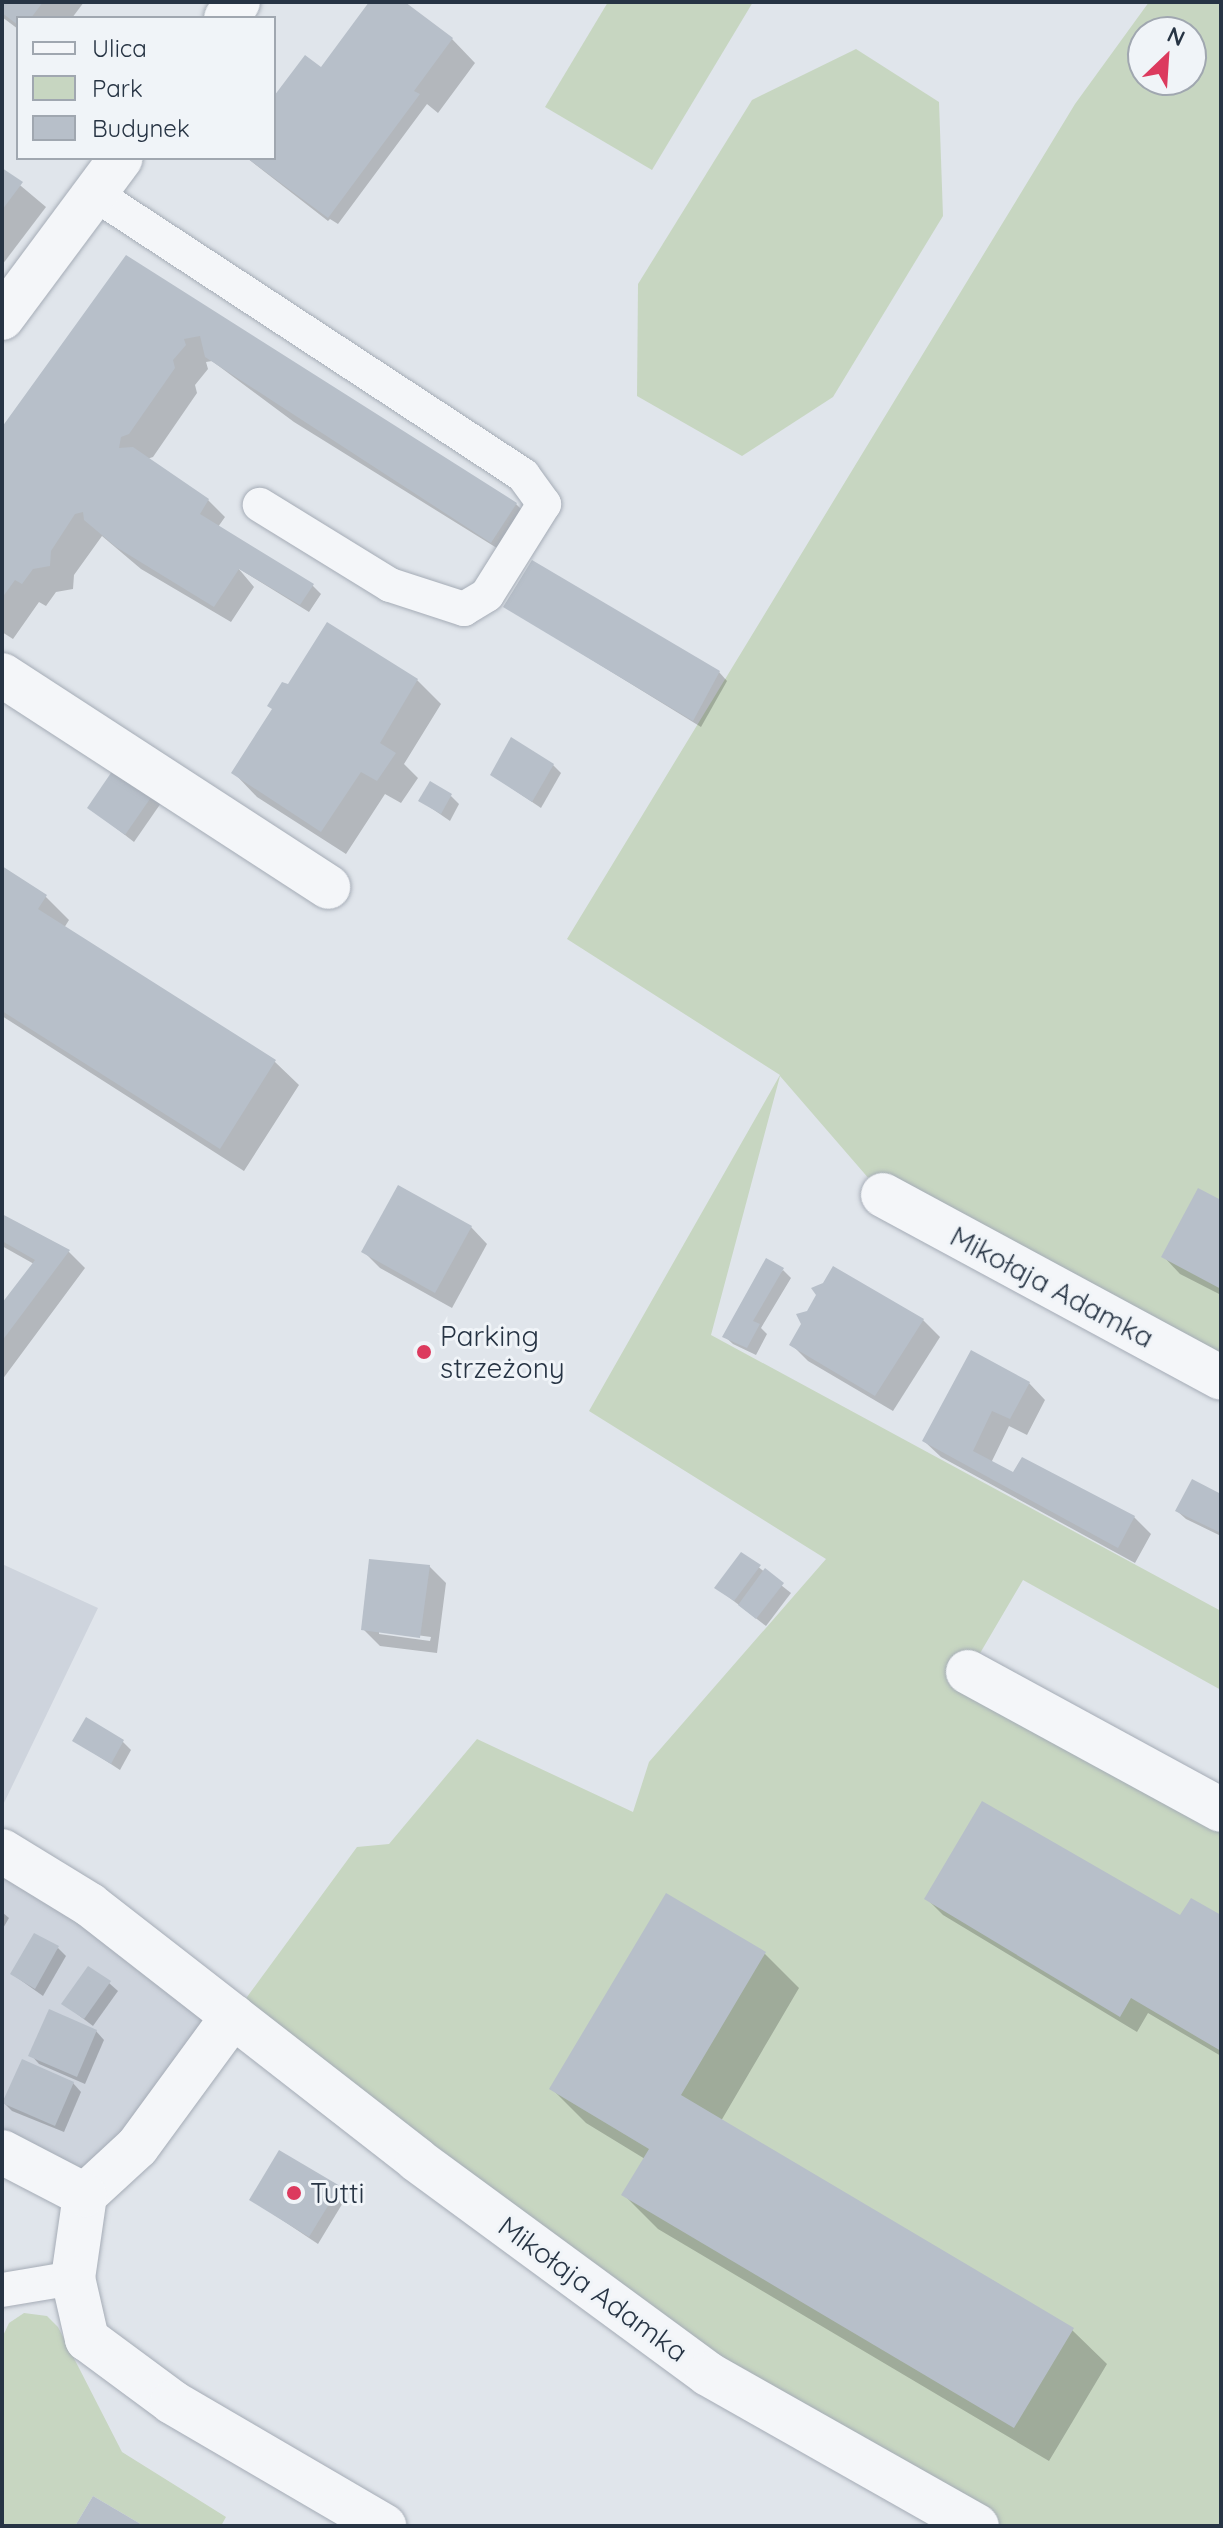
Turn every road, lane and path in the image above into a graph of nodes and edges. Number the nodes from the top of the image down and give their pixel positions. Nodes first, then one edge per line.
1 (120, 160) edge
2 (95, 194) junction
3 (2, 318) edge
4 (260, 505) dead end
5 (2, 675) edge
6 (328, 887) dead end
7 (883, 1195) dead end
8 (1221, 1378) edge
9 (968, 1672) dead end
10 (1221, 1810) edge
11 (2, 1851) edge
12 (233, 2016) junction
13 (2, 2152) edge
14 (85, 2195) junction
15 (73, 2278) junction
16 (2, 2290) edge
17 (384, 2526) edge
18 (977, 2526) edge

1 - 2 street
2 - 3 street
2 - 4 lane
5 - 6 street
7 - 8 street, Mikołaja Adamka
9 - 10 street
11 - 12 street, Mikołaja Adamka
12 - 14 street
12 - 18 street, Mikołaja Adamka
13 - 14 street
14 - 15 street
15 - 16 lane
15 - 17 street

